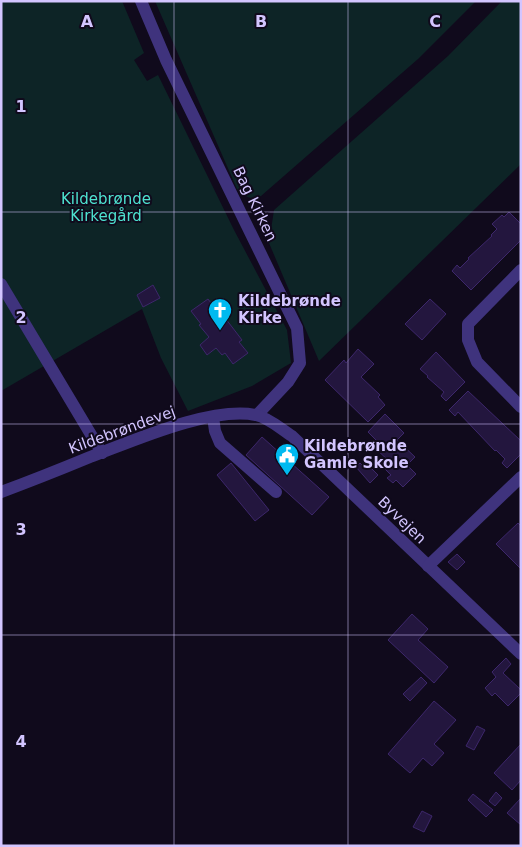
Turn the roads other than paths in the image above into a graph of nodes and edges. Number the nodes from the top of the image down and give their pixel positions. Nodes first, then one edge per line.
1 (141, 1) edge
2 (521, 270) edge
3 (1, 284) edge
4 (521, 407) edge
5 (257, 415) junction
6 (213, 417) junction
7 (102, 453) junction
8 (521, 477) edge
9 (1, 492) edge
10 (276, 492) dead end
11 (428, 566) junction
12 (521, 654) edge

1 - 5 street, Bag Kirken
2 - 4 street
3 - 7 street
5 - 6 street, Kildebrøndevej
5 - 11 street, Byvejen
6 - 7 street, Kildebrøndevej
6 - 10 street
7 - 9 street, Kildebrøndevej
8 - 11 street
11 - 12 street, Byvejen

